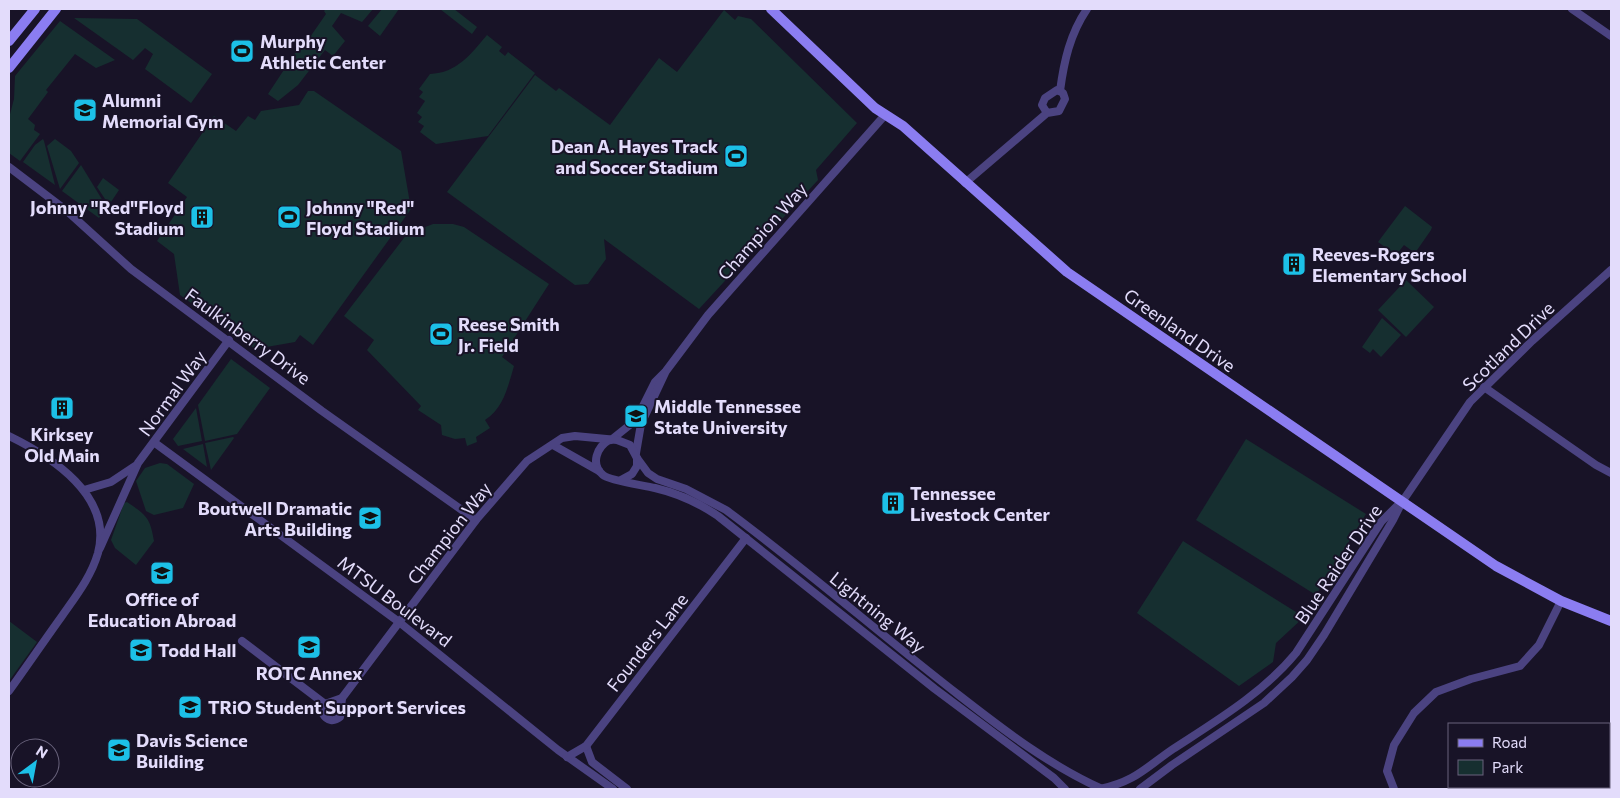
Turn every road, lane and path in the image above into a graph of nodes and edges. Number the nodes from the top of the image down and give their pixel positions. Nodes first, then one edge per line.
1 (35, 9) edge
2 (56, 9) edge
3 (771, 9) edge
4 (1087, 9) edge
5 (1575, 10) edge
6 (1611, 36) edge
7 (9, 41) edge
8 (9, 68) edge
9 (1060, 91) junction
10 (1047, 113) junction
11 (885, 115) junction
12 (9, 167) edge
13 (965, 183) junction
14 (1611, 270) edge
15 (229, 340) junction
16 (666, 371) junction
17 (1484, 387) junction
18 (9, 436) edge
19 (610, 440) junction
20 (155, 443) junction
21 (553, 445) junction
22 (637, 455) junction
23 (138, 463) junction
24 (599, 471) junction
25 (1611, 473) edge
26 (619, 481) junction
27 (84, 490) junction
28 (1402, 502) junction
29 (476, 520) junction
30 (746, 538) junction
31 (98, 552) junction
32 (1561, 601) junction
33 (1611, 621) edge
34 (399, 622) junction
35 (242, 640) dead end
36 (9, 690) edge
37 (342, 698) junction
38 (325, 704) junction
39 (586, 746) junction
40 (567, 757) junction
41 (613, 789) edge
42 (626, 789) edge
43 (1066, 789) edge
44 (1104, 789) edge
45 (1140, 789) edge
46 (1394, 789) edge

1 - 7 street
2 - 8 street
3 - 11 street, Greenland Drive
4 - 9 street
5 - 6 street
9 - 10 street
9 - 10 street
10 - 13 street
11 - 13 street, Greenland Drive
11 - 16 street, Champion Way
12 - 15 street, Faulkinberry Drive
13 - 28 street, Greenland Drive
14 - 17 street, Scotland Drive
15 - 20 street, Normal Way
15 - 29 street, Faulkinberry Drive
16 - 19 street, Champion Way
16 - 22 street, Champion Way
17 - 25 street
17 - 28 street, Scotland Drive
18 - 27 street
19 - 21 street, Champion Way
19 - 22 street
19 - 24 street
20 - 23 street, Normal Way
20 - 34 street, MTSU Boulevard
21 - 24 street
21 - 29 street, Champion Way
22 - 26 street
22 - 44 street, Lightning Way
23 - 27 street, Normal Way
23 - 31 street, Normal Way
24 - 26 street
26 - 30 street, Lightning Way
27 - 31 street
28 - 32 street, Greenland Drive
28 - 44 street, Blue Raider Drive
28 - 45 street, Blue Raider Drive
29 - 34 street, Champion Way
30 - 39 street, Founders Lane
30 - 43 street, Lightning Way
31 - 36 street, Normal Way
32 - 33 street, Greenland Drive
32 - 46 street
34 - 37 street, Champion Way
34 - 40 street, MTSU Boulevard
35 - 38 street
37 - 38 street
37 - 38 street
39 - 40 street, Founders Lane
39 - 42 street
40 - 41 street, MTSU Boulevard

